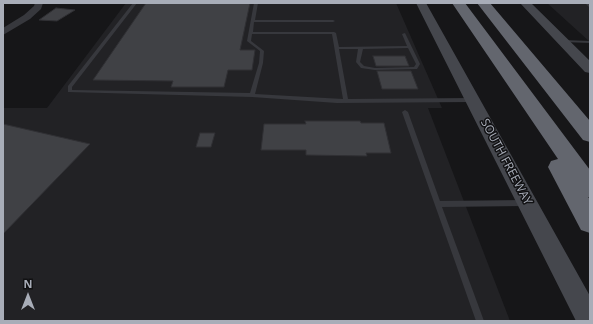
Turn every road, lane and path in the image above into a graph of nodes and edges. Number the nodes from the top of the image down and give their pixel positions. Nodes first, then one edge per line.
1 (40, 3) edge
2 (135, 3) edge
3 (256, 3) edge
4 (422, 3) edge
5 (458, 3) edge
6 (483, 3) edge
7 (525, 3) edge
8 (587, 3) edge
9 (590, 6) edge
10 (253, 21) junction
11 (333, 21) dead end
12 (3, 32) edge
13 (251, 33) junction
14 (404, 34) dead end
15 (485, 41) junction
16 (563, 41) junction
17 (590, 42) edge
18 (360, 47) junction
19 (410, 47) junction
20 (337, 48) junction
21 (590, 69) edge
22 (252, 95) junction
23 (473, 100) junction
24 (346, 101) junction
25 (569, 109) junction
26 (405, 112) dead end
27 (590, 127) edge
28 (590, 135) edge
29 (590, 188) edge
30 (528, 203) junction
31 (438, 204) junction
32 (590, 222) edge
33 (480, 321) edge
34 (590, 321) edge

1 - 12 street
2 - 22 lane
3 - 10 lane
4 - 23 main road, SOUTH FREEWAY
5 - 15 highway
6 - 25 highway
7 - 16 main road
8 - 9 lane
10 - 11 lane
10 - 13 lane
13 - 20 lane
13 - 22 lane
14 - 19 lane
15 - 29 highway
15 - 32 highway
16 - 17 lane
16 - 21 main road
18 - 19 lane
18 - 19 lane
18 - 20 lane
20 - 24 lane
22 - 24 lane
23 - 24 lane
23 - 30 main road, SOUTH FREEWAY
25 - 27 highway
25 - 28 highway
26 - 31 lane
30 - 31 lane
30 - 34 main road, SOUTH FREEWAY
31 - 33 lane

